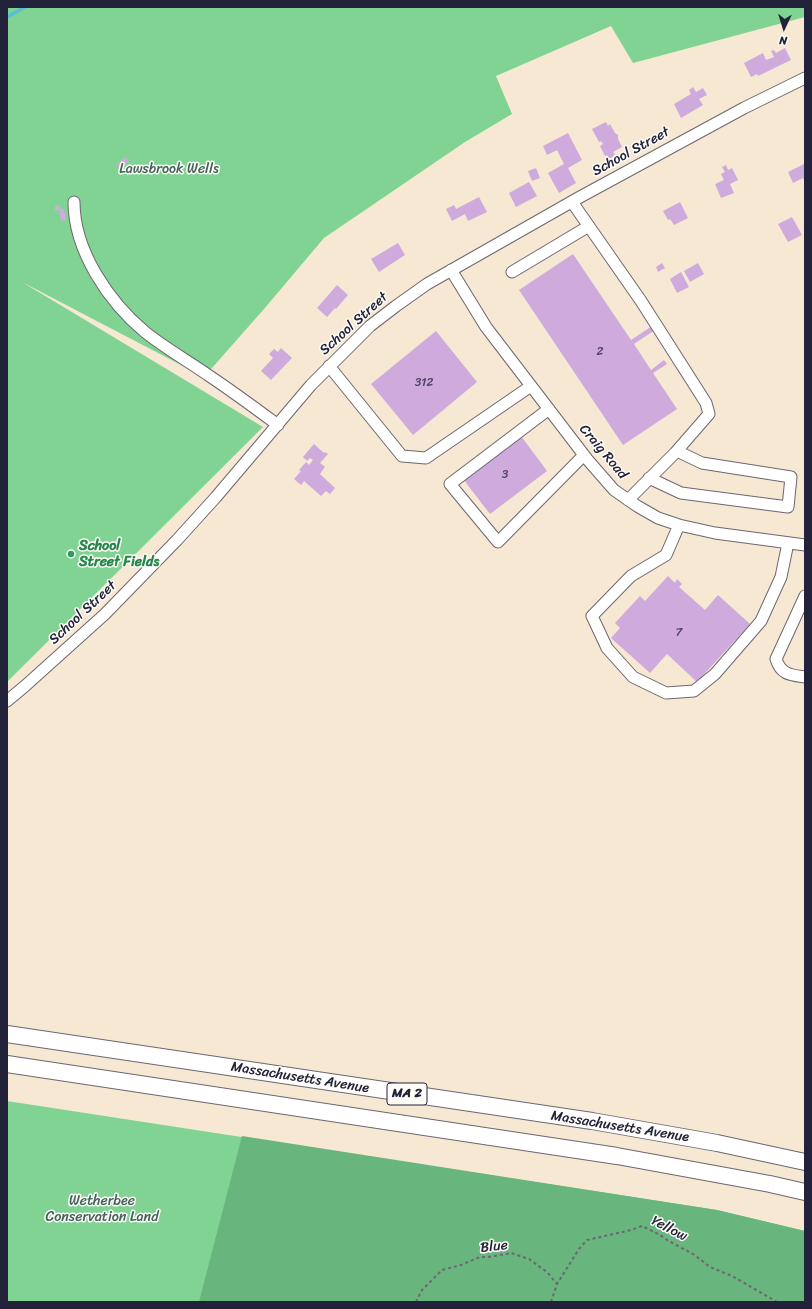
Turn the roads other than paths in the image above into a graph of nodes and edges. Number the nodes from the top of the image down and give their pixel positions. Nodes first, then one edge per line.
1 (805, 78) edge
2 (74, 202) dead end
3 (572, 202) junction
4 (588, 226) junction
5 (452, 270) junction
6 (512, 272) dead end
7 (329, 366) junction
8 (531, 386) junction
9 (549, 409) junction
10 (278, 425) junction
11 (677, 451) junction
12 (584, 455) junction
13 (650, 478) junction
14 (628, 500) junction
15 (679, 525) junction
16 (788, 543) junction
17 (805, 545) edge
18 (805, 596) edge
19 (805, 677) edge
20 (7, 701) edge
21 (7, 1034) edge
22 (7, 1064) edge
23 (805, 1162) edge
24 (805, 1192) edge

1 - 3 street, School Street
2 - 10 street
3 - 4 street
3 - 5 street, School Street
4 - 6 street
4 - 11 street
5 - 7 street, School Street
5 - 8 street, Craig Road
7 - 8 street
7 - 10 street, School Street
8 - 9 street, Craig Road
9 - 12 street, Craig Road
9 - 12 street
10 - 20 street, School Street
11 - 13 street
11 - 13 street
12 - 14 street, Craig Road
13 - 14 street
14 - 15 street, Craig Road
15 - 16 street, Craig Road
15 - 16 street
16 - 17 street, Craig Road
18 - 19 street
21 - 23 highway, Massachusetts Avenue / MA 2
22 - 24 highway, Massachusetts Avenue / MA 2

